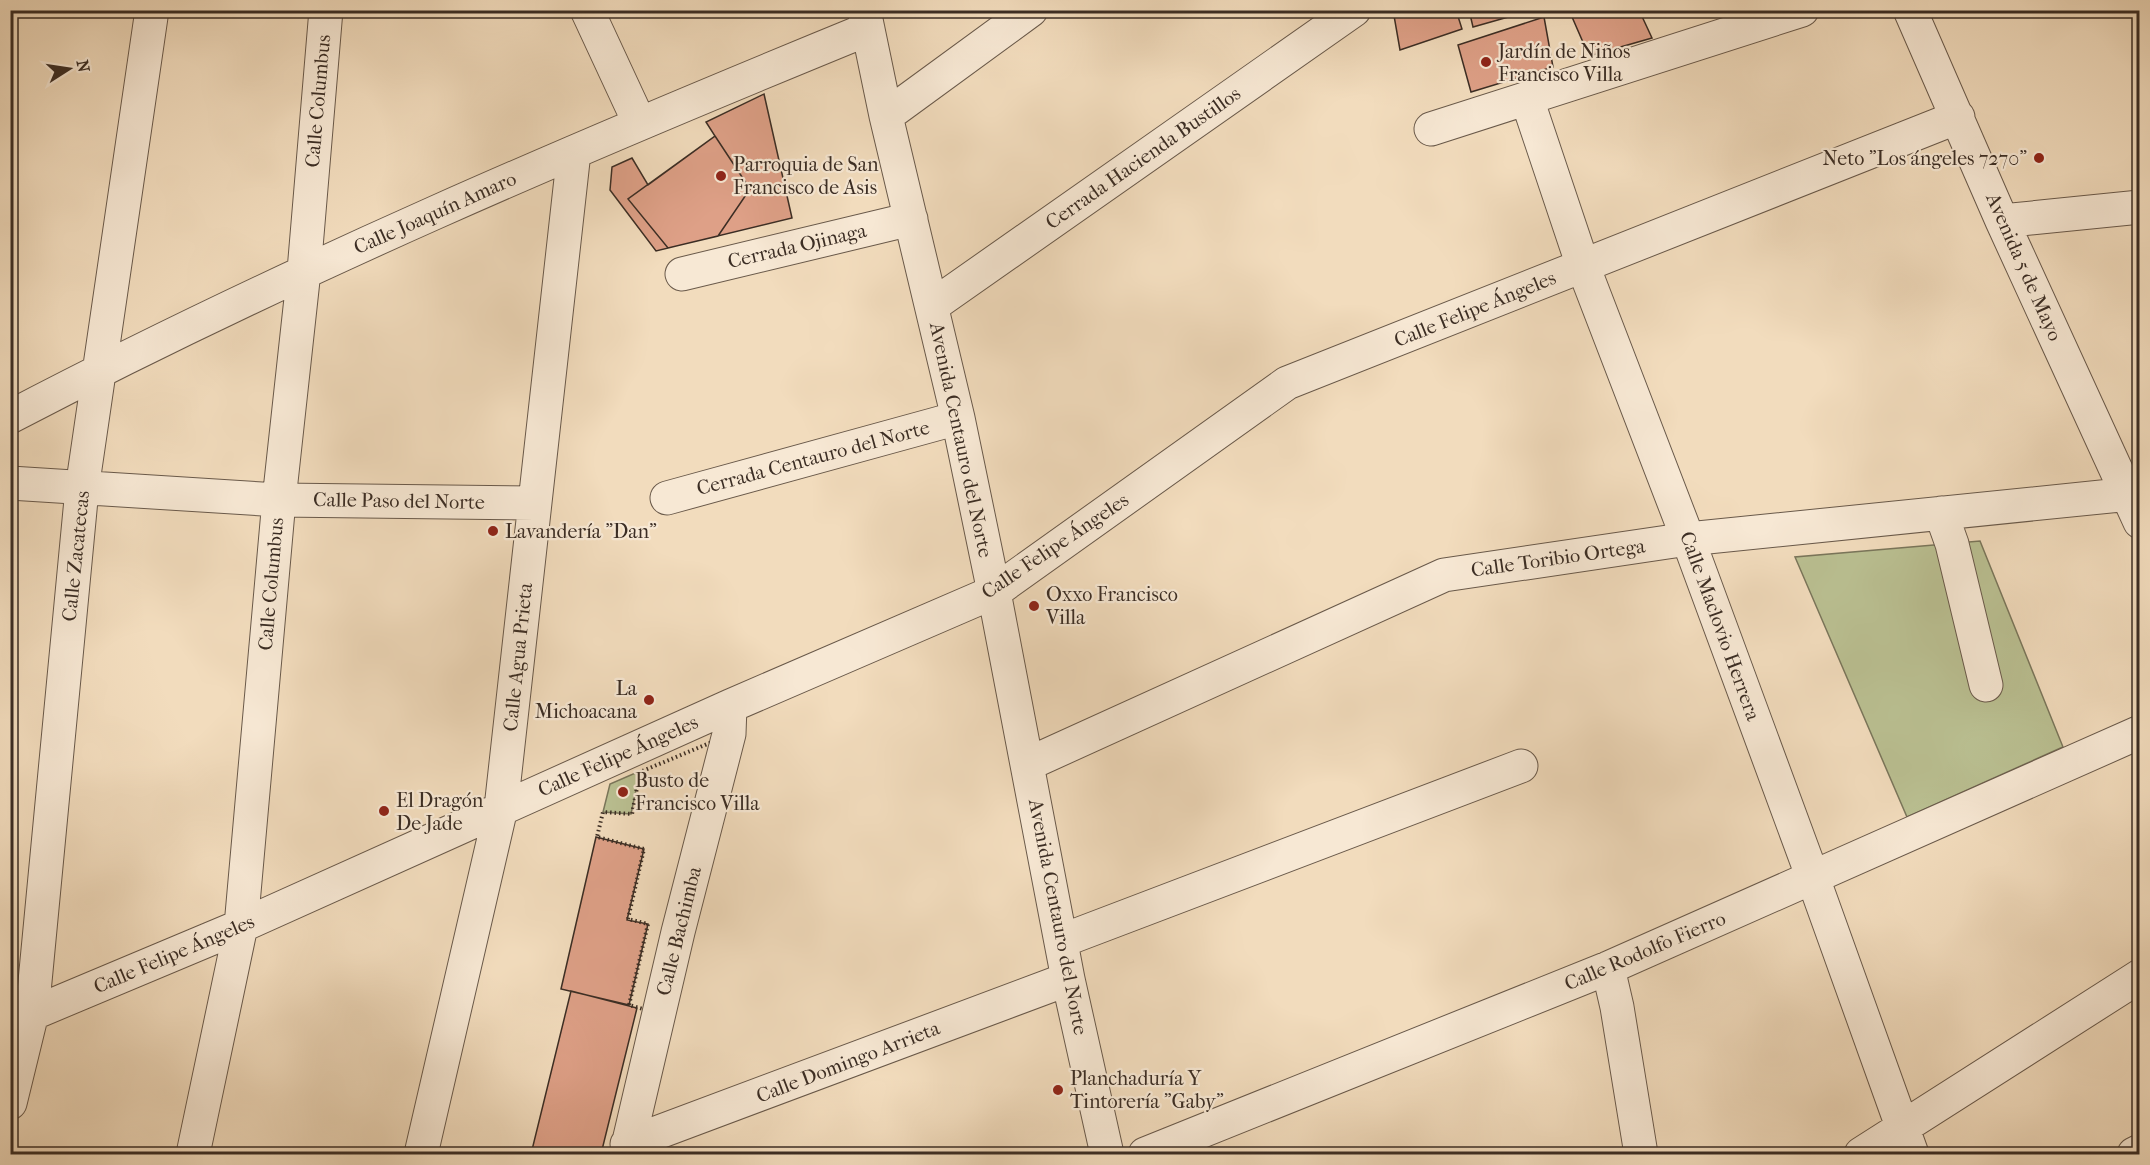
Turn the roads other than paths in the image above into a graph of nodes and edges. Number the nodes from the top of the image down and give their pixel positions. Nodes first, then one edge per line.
1 (152, 10) edge
2 (326, 10) edge
3 (587, 10) edge
4 (1031, 10) edge
5 (1354, 10) edge
6 (1802, 10) edge
7 (1910, 10) edge
8 (866, 20) edge
9 (1527, 99) junction
10 (885, 116) junction
11 (1958, 117) junction
12 (639, 123) junction
13 (1431, 129) dead end
14 (574, 152) junction
15 (2139, 207) edge
16 (911, 219) junction
17 (2002, 221) junction
18 (1583, 266) junction
19 (304, 271) junction
20 (682, 274) dead end
21 (932, 306) junction
22 (98, 371) junction
23 (10, 417) edge
24 (958, 418) junction
25 (10, 483) edge
26 (82, 489) junction
27 (667, 498) dead end
28 (279, 500) junction
29 (535, 503) junction
30 (2135, 503) edge
31 (1941, 513) junction
32 (1688, 538) junction
33 (994, 592) junction
34 (1986, 685) dead end
35 (730, 706) junction
36 (2139, 732) edge
37 (1028, 764) junction
38 (1521, 765) dead end
39 (501, 808) junction
40 (1813, 878) junction
41 (241, 927) junction
42 (1061, 941) junction
43 (1608, 968) junction
44 (2139, 976) edge
45 (1068, 979) junction
46 (21, 1018) edge
47 (10, 1103) edge
48 (1907, 1142) edge
49 (627, 1149) edge
50 (2139, 1151) edge
51 (193, 1155) edge
52 (421, 1155) edge
53 (1107, 1155) edge
54 (1145, 1155) edge
55 (1641, 1155) edge
56 (1861, 1155) edge
57 (2134, 1155) edge

1 - 22 street, Calle Zacatecas
2 - 19 street, Calle Columbus
3 - 12 street
4 - 10 street
5 - 21 street, Cerrada Hacienda Bustillos
6 - 9 street
7 - 11 street, Avenida 5 de Mayo
8 - 10 street, Avenida Centauro del Norte
8 - 12 street, Calle Joaquín Amaro
9 - 13 street
9 - 18 street, Calle Maclovio Herrera
10 - 16 street, Avenida Centauro del Norte
11 - 17 street, Avenida 5 de Mayo
11 - 18 street, Calle Felipe Ángeles
12 - 14 street, Calle Joaquín Amaro
14 - 19 street, Calle Joaquín Amaro
14 - 29 street, Calle Agua Prieta
15 - 17 street
16 - 20 street, Cerrada Ojinaga
16 - 21 street, Avenida Centauro del Norte
17 - 30 street, Avenida 5 de Mayo
18 - 32 street, Calle Maclovio Herrera
18 - 33 street, Calle Felipe Ángeles
19 - 22 street, Calle Joaquín Amaro
19 - 28 street, Calle Columbus
21 - 24 street, Avenida Centauro del Norte
22 - 23 street, Calle Joaquín Amaro
22 - 26 street, Calle Zacatecas
24 - 27 street, Cerrada Centauro del Norte
24 - 33 street, Avenida Centauro del Norte
25 - 26 street, Calle Paso del Norte
26 - 28 street, Calle Paso del Norte
26 - 46 street, Calle Zacatecas
28 - 29 street, Calle Paso del Norte
28 - 41 street, Calle Columbus
29 - 39 street, Calle Agua Prieta
30 - 31 street, Calle Toribio Ortega
31 - 32 street, Calle Toribio Ortega
31 - 34 street
32 - 37 street, Calle Toribio Ortega
32 - 40 street, Calle Maclovio Herrera
33 - 35 street, Calle Felipe Ángeles
33 - 37 street, Avenida Centauro del Norte
35 - 39 street, Calle Felipe Ángeles
35 - 49 street, Calle Bachimba
36 - 40 street, Calle Rodolfo Fierro
37 - 42 street, Avenida Centauro del Norte
38 - 42 street
39 - 41 street, Calle Felipe Ángeles
39 - 52 street, Calle Agua Prieta
40 - 43 street, Calle Rodolfo Fierro
40 - 48 street, Calle Maclovio Herrera
41 - 46 street, Calle Felipe Ángeles
41 - 51 street, Calle Columbus
42 - 45 street, Avenida Centauro del Norte
43 - 54 street, Calle Rodolfo Fierro
43 - 55 street
44 - 48 street
45 - 49 street, Calle Domingo Arrieta
45 - 53 street, Avenida Centauro del Norte
46 - 47 street, Calle Zacatecas
48 - 56 street
50 - 57 street

